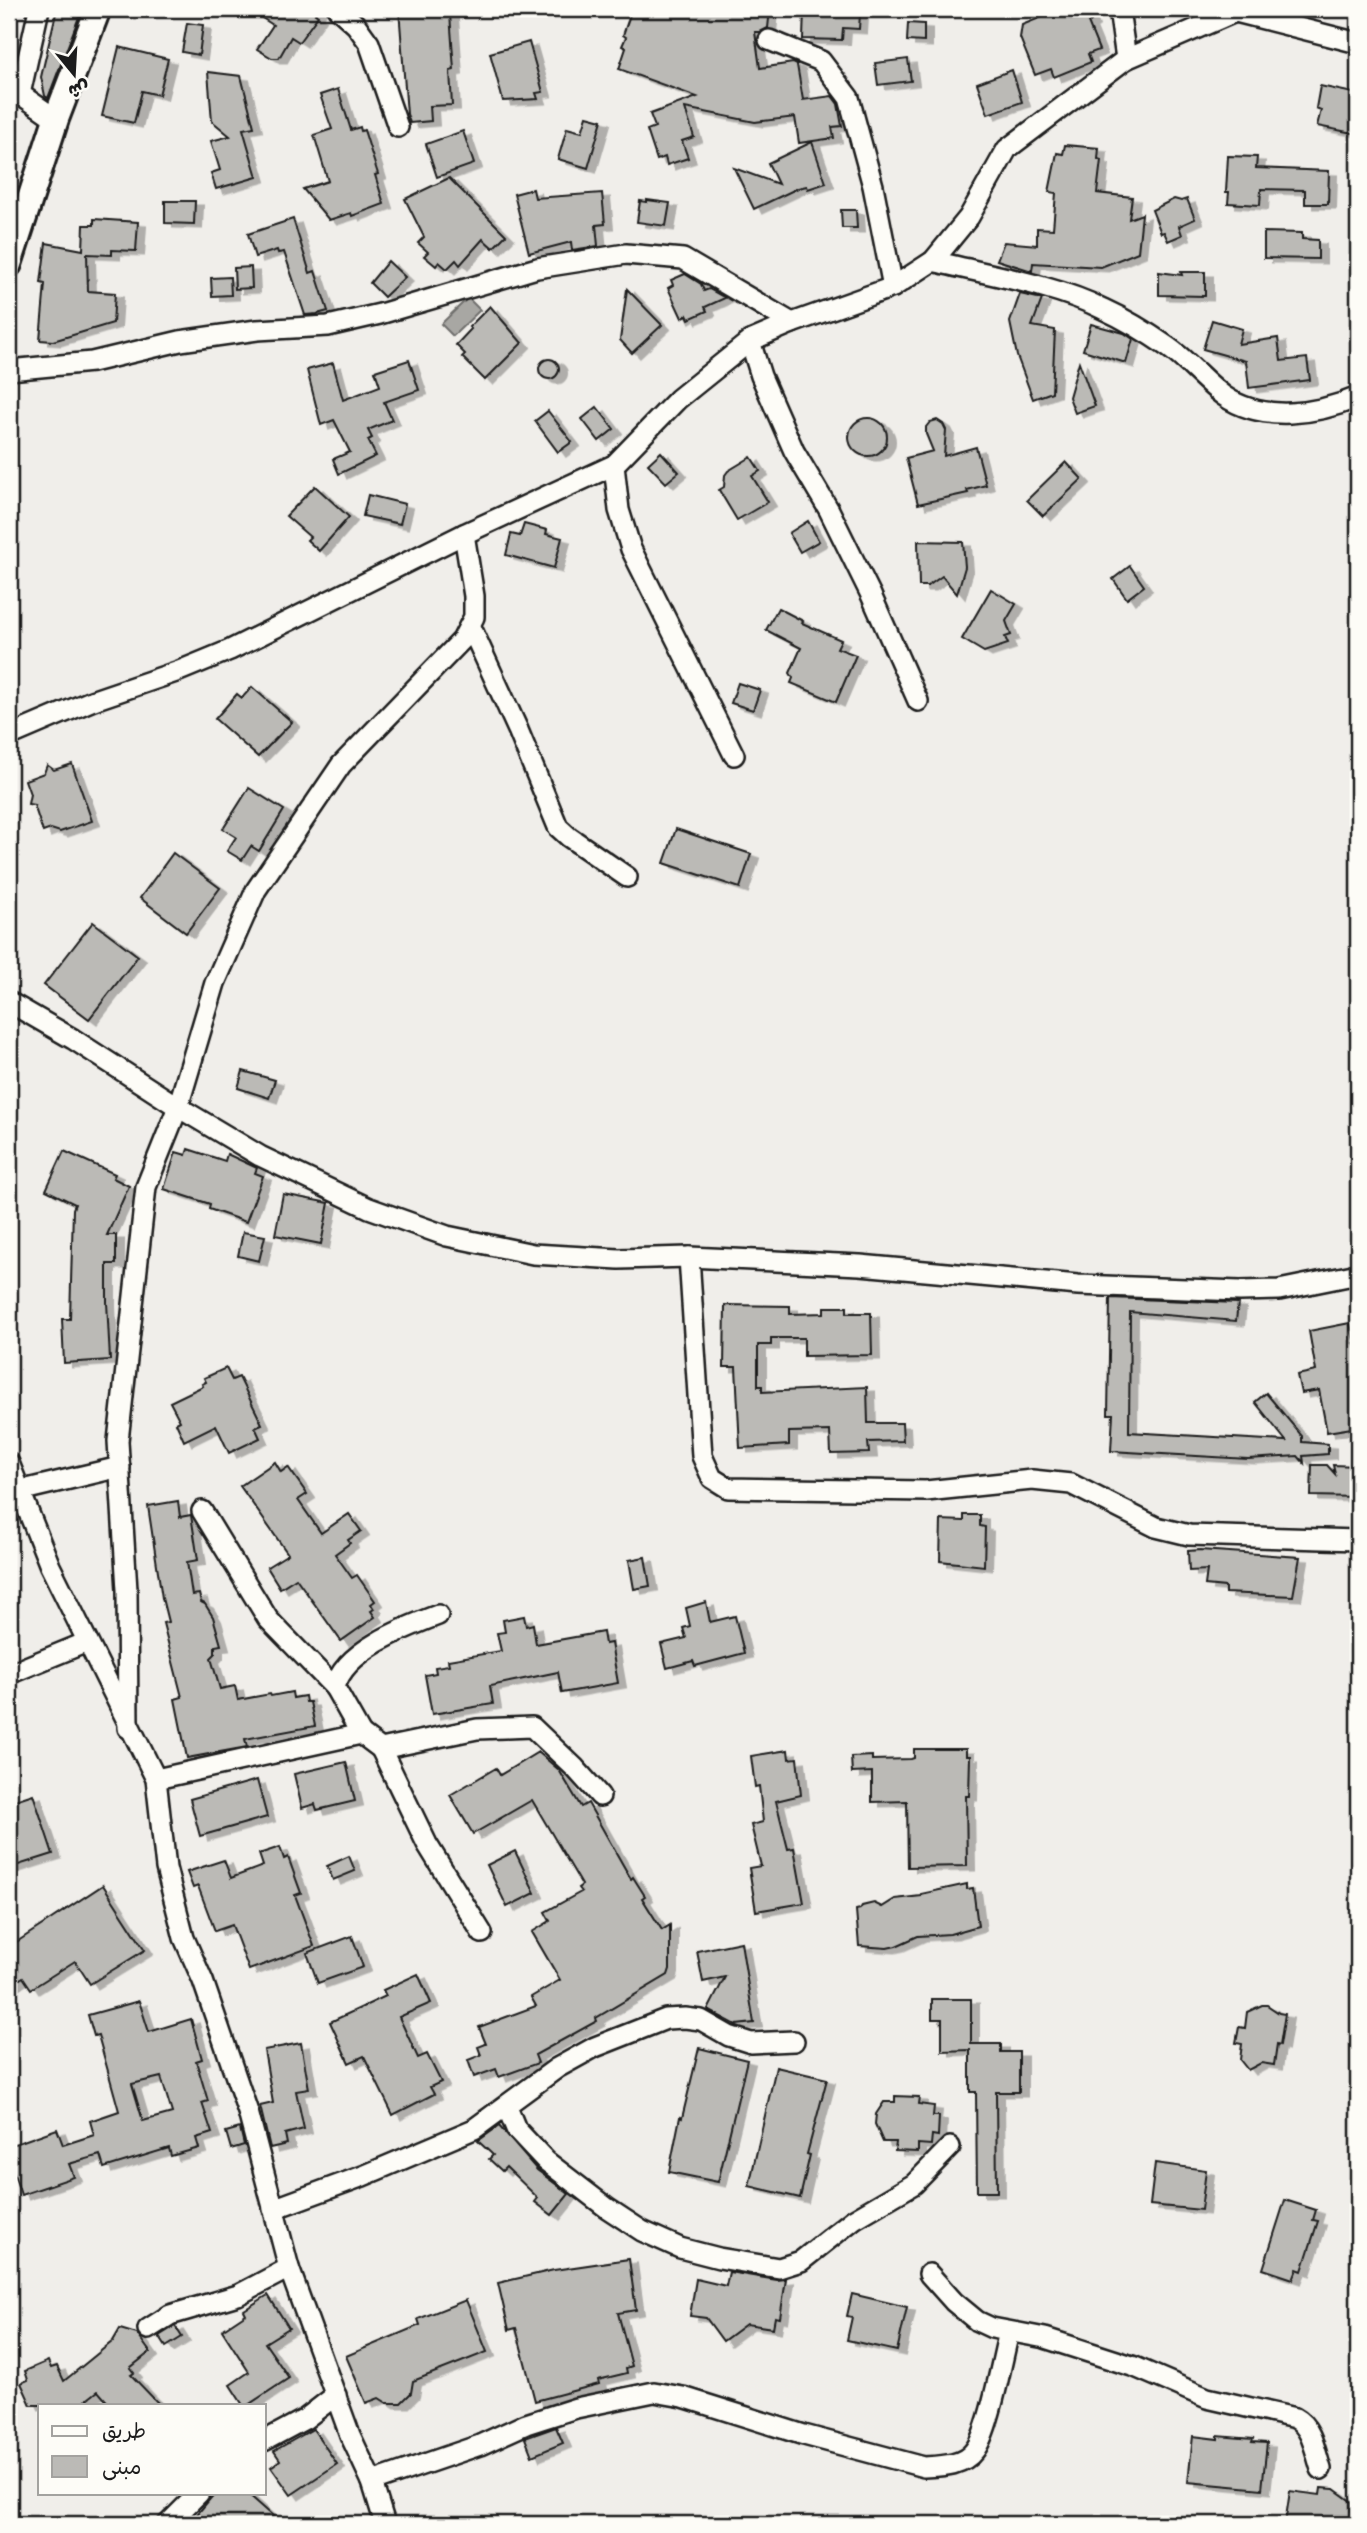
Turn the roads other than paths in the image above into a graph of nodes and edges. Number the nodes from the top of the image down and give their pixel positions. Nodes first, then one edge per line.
1 (39, 9) edge
2 (98, 9) edge
3 (338, 9) edge
4 (1119, 9) edge
5 (1239, 11) edge
6 (769, 40) dead end
7 (1358, 43) edge
8 (1126, 59) junction
9 (15, 95) edge
10 (56, 119) junction
11 (398, 127) dead end
12 (933, 261) junction
13 (9, 264) edge
14 (893, 287) junction
15 (792, 323) junction
16 (750, 341) junction
17 (9, 370) edge
18 (1358, 397) edge
19 (614, 465) junction
20 (464, 534) junction
21 (470, 625) junction
22 (918, 701) dead end
23 (9, 736) edge
24 (734, 755) dead end
25 (627, 877) dead end
26 (9, 1002) edge
27 (178, 1107) junction
28 (688, 1257) junction
29 (1358, 1274) edge
30 (9, 1463) edge
31 (120, 1467) junction
32 (19, 1490) junction
33 (202, 1511) dead end
34 (1358, 1540) edge
35 (438, 1615) dead end
36 (87, 1642) junction
37 (9, 1674) edge
38 (335, 1688) junction
39 (128, 1728) junction
40 (361, 1734) junction
41 (381, 1749) junction
42 (156, 1779) junction
43 (600, 1796) dead end
44 (482, 1933) dead end
45 (794, 2041) dead end
46 (507, 2107) junction
47 (950, 2147) dead end
48 (273, 2209) junction
49 (289, 2268) junction
50 (929, 2274) dead end
51 (148, 2329) dead end
52 (1009, 2332) junction
53 (336, 2395) junction
54 (266, 2440) edge
55 (1321, 2469) dead end
56 (372, 2482) junction
57 (198, 2494) edge
58 (168, 2524) edge
59 (385, 2524) edge

1 - 9 street
2 - 10 main road
3 - 11 street
4 - 8 street
5 - 7 street
5 - 8 street
6 - 14 street
8 - 12 street
9 - 10 street
10 - 13 main road
12 - 14 street
12 - 18 street
14 - 15 street
15 - 16 street
15 - 17 street
16 - 19 street
16 - 22 street
19 - 20 street
19 - 24 street
20 - 21 street
20 - 23 street
21 - 25 street
21 - 27 street
26 - 27 street
27 - 28 street
27 - 31 street
28 - 29 street
28 - 34 street
30 - 32 street
31 - 32 street
31 - 39 street
32 - 36 street
33 - 38 street
35 - 38 street
36 - 37 street
36 - 39 street
38 - 40 street
39 - 42 street
40 - 41 street
40 - 42 street
41 - 43 street
41 - 44 street
42 - 48 street
45 - 46 street
46 - 47 street
46 - 48 street
48 - 49 street
49 - 51 street
49 - 53 street
50 - 52 street
52 - 55 street
52 - 56 street
53 - 54 street
53 - 56 street
56 - 59 street
57 - 58 street

